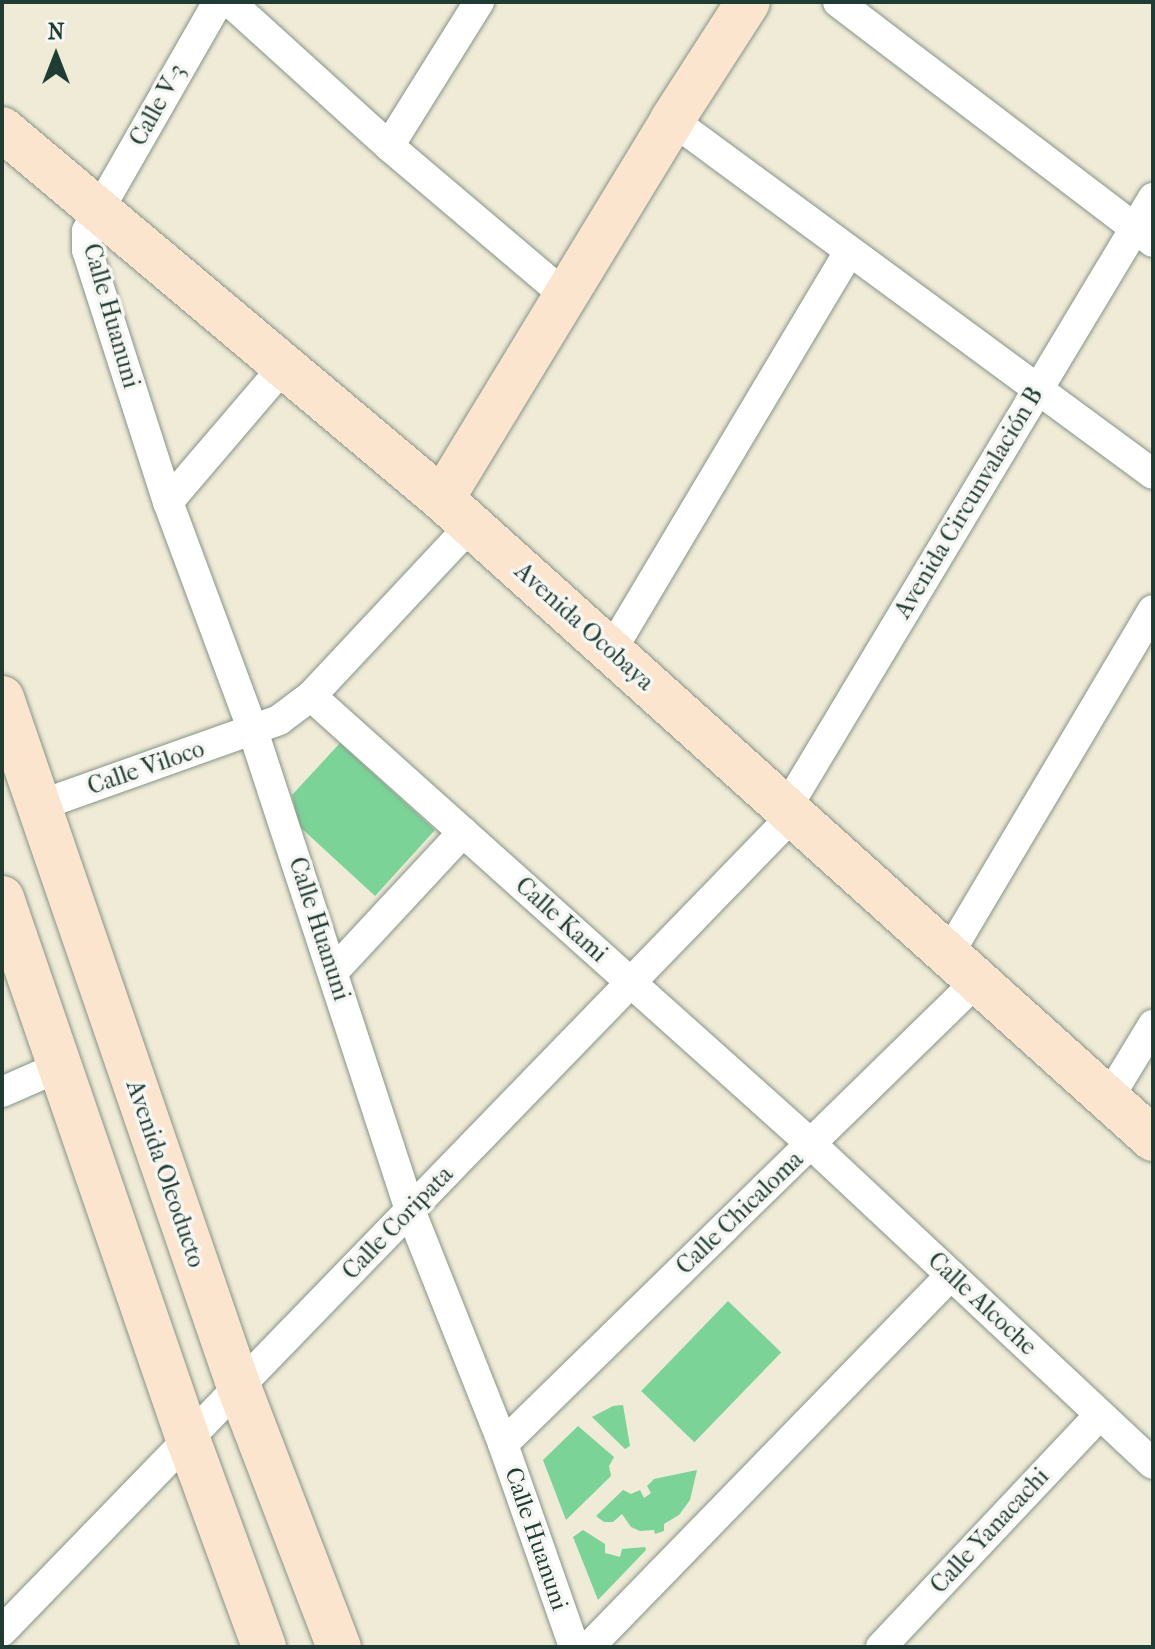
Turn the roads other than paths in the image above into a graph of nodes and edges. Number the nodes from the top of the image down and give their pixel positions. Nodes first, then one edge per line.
1 (230, 2) edge
2 (479, 2) edge
3 (748, 2) edge
4 (838, 2) edge
5 (207, 9) edge
6 (672, 120) junction
7 (2, 129) edge
8 (389, 146) junction
9 (1153, 198) edge
10 (99, 209) junction
11 (1144, 235) edge
12 (849, 251) junction
13 (566, 296) junction
14 (285, 365) junction
15 (1038, 388) junction
16 (1153, 474) edge
17 (168, 502) junction
18 (456, 512) junction
19 (1153, 610) edge
20 (611, 651) junction
21 (311, 696) junction
22 (2, 698) edge
23 (253, 731) junction
24 (38, 806) junction
25 (790, 812) junction
26 (463, 832) junction
27 (2, 898) edge
28 (962, 968) junction
29 (333, 972) junction
30 (631, 983) junction
31 (1153, 1025) edge
32 (59, 1067) junction
33 (2, 1092) edge
34 (1108, 1099) junction
35 (1153, 1139) edge
36 (811, 1144) junction
37 (410, 1210) junction
38 (951, 1275) junction
39 (239, 1387) junction
40 (1099, 1416) junction
41 (188, 1439) junction
42 (503, 1444) junction
43 (1153, 1464) edge
44 (7, 1618) edge
45 (264, 1647) edge
46 (339, 1647) edge
47 (574, 1647) edge
48 (589, 1647) edge
49 (881, 1647) edge

1 - 8 street
2 - 8 street
3 - 6 street
4 - 11 street
5 - 10 street, Calle V-3
6 - 12 street
6 - 13 street
7 - 10 street, Avenida Ocobaya
8 - 13 street
9 - 11 street, Avenida Circunvalación B
10 - 14 street, Avenida Ocobaya
10 - 17 street, Calle Huanuni
11 - 15 street, Avenida Circunvalación B
12 - 15 street
12 - 20 street
13 - 18 street
14 - 17 street
14 - 18 street, Avenida Ocobaya
15 - 16 street
15 - 25 street, Avenida Circunvalación B
17 - 23 street, Calle Huanuni
18 - 20 street, Avenida Ocobaya
18 - 21 street, Calle Viloco
19 - 28 street, Calle Chicaloma
20 - 25 street, Avenida Ocobaya
21 - 23 street, Calle Viloco
21 - 26 street, Calle Kami
22 - 24 street, Avenida Oleoducto
23 - 24 street, Calle Viloco
23 - 29 street, Calle Huanuni
24 - 39 street, Avenida Oleoducto
25 - 28 street, Avenida Ocobaya
25 - 30 street, Calle Coripata
26 - 29 street
26 - 30 street, Calle Kami
27 - 32 street
28 - 34 street, Avenida Ocobaya
28 - 36 street, Calle Chicaloma
29 - 37 street, Calle Huanuni
30 - 36 street, Calle Kami
30 - 37 street, Calle Coripata
31 - 34 street
32 - 33 street
32 - 41 street
34 - 35 street, Avenida Ocobaya
36 - 38 street, Calle Alcoche
36 - 42 street, Calle Chicaloma
37 - 39 street, Calle Coripata
37 - 42 street, Calle Huanuni
38 - 40 street, Calle Alcoche
38 - 48 street
39 - 41 street, Calle Coripata
39 - 46 street, Avenida Oleoducto
40 - 43 street, Calle Alcoche
40 - 49 street, Calle Yanacachi
41 - 44 street, Calle Coripata
41 - 45 street
42 - 47 street, Calle Huanuni

